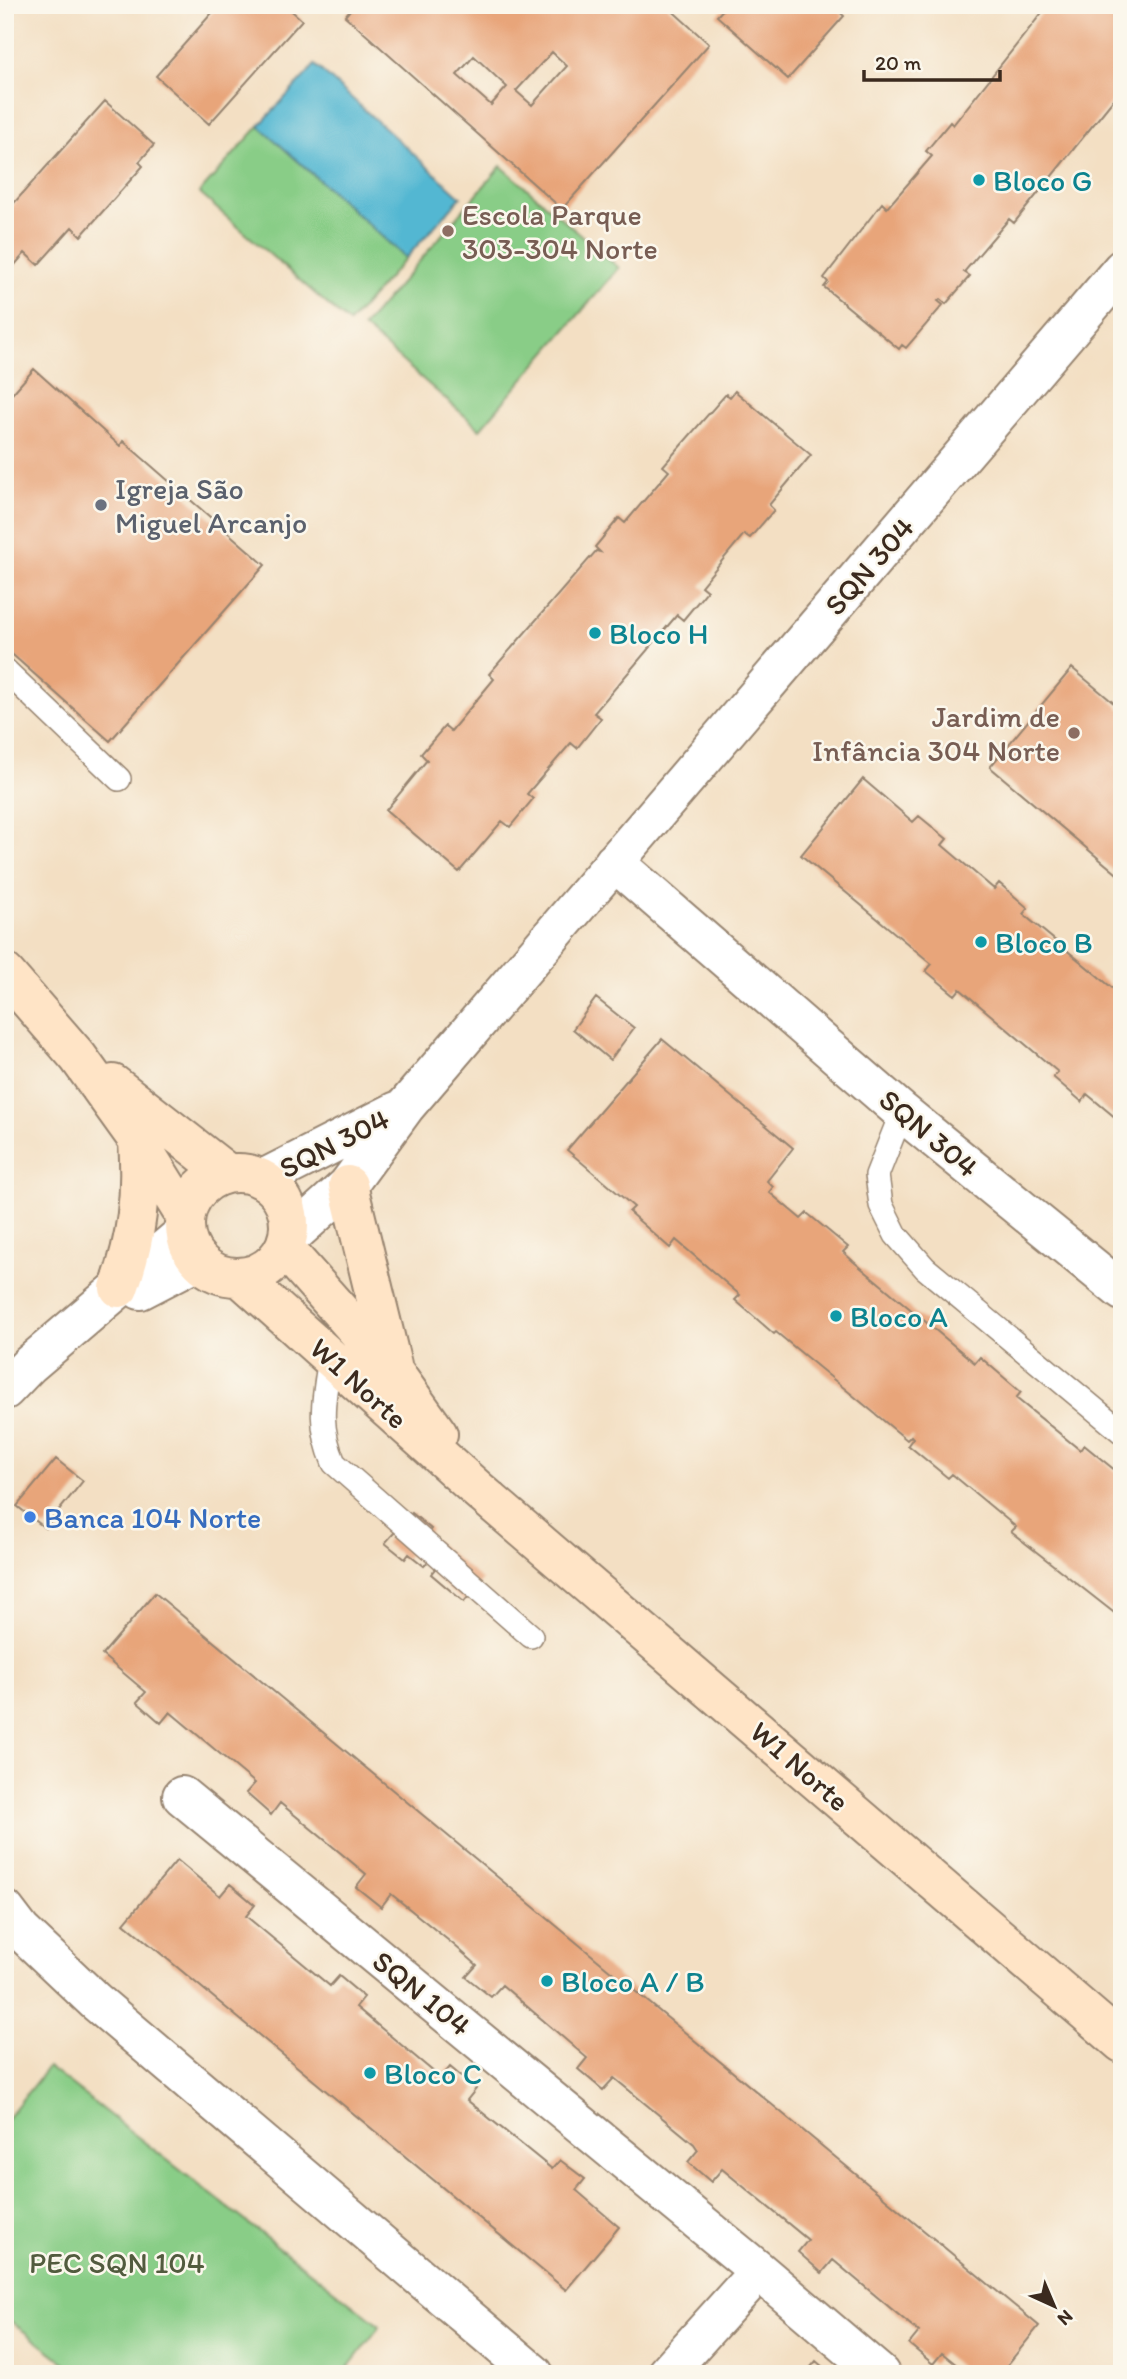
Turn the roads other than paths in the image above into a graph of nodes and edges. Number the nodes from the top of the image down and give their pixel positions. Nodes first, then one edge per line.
1 (1122, 269) edge
2 (5, 670) edge
3 (119, 779) dead end
4 (614, 862) junction
5 (5, 973) edge
6 (21, 1006) edge
7 (78, 1057) junction
8 (405, 1107) junction
9 (902, 1112) junction
10 (137, 1139) junction
11 (245, 1176) junction
12 (348, 1185) junction
13 (190, 1236) junction
14 (286, 1244) junction
15 (240, 1277) junction
16 (119, 1288) junction
17 (1122, 1291) edge
18 (82, 1320) junction
19 (330, 1358) junction
20 (393, 1371) junction
21 (5, 1390) edge
22 (1122, 1432) edge
23 (478, 1490) junction
24 (531, 1636) dead end
25 (182, 1796) dead end
26 (5, 1909) edge
27 (1122, 2043) edge
28 (759, 2271) junction
29 (534, 2374) edge
30 (666, 2374) edge
31 (880, 2374) edge

1 - 4 street, SQN 304
2 - 3 lane
4 - 8 street, SQN 304
4 - 9 street, SQN 304
5 - 6 street
6 - 7 street
7 - 10 street
7 - 11 street
8 - 11 street, SQN 304
8 - 12 street, SQN 304
9 - 17 street, SQN 304
9 - 22 lane
10 - 13 street
10 - 16 street
11 - 13 street
11 - 14 street
12 - 14 street, SQN 304
12 - 20 street
13 - 15 street
13 - 16 street
13 - 18 street
14 - 15 street
14 - 20 street, W1 Norte
15 - 19 street, W1 Norte
16 - 18 street
18 - 21 street
19 - 23 street, W1 Norte
19 - 24 lane
20 - 23 street, W1 Norte
23 - 27 street, W1 Norte
25 - 28 street, SQN 104
26 - 29 street
28 - 30 street
28 - 31 street, SQN 104

